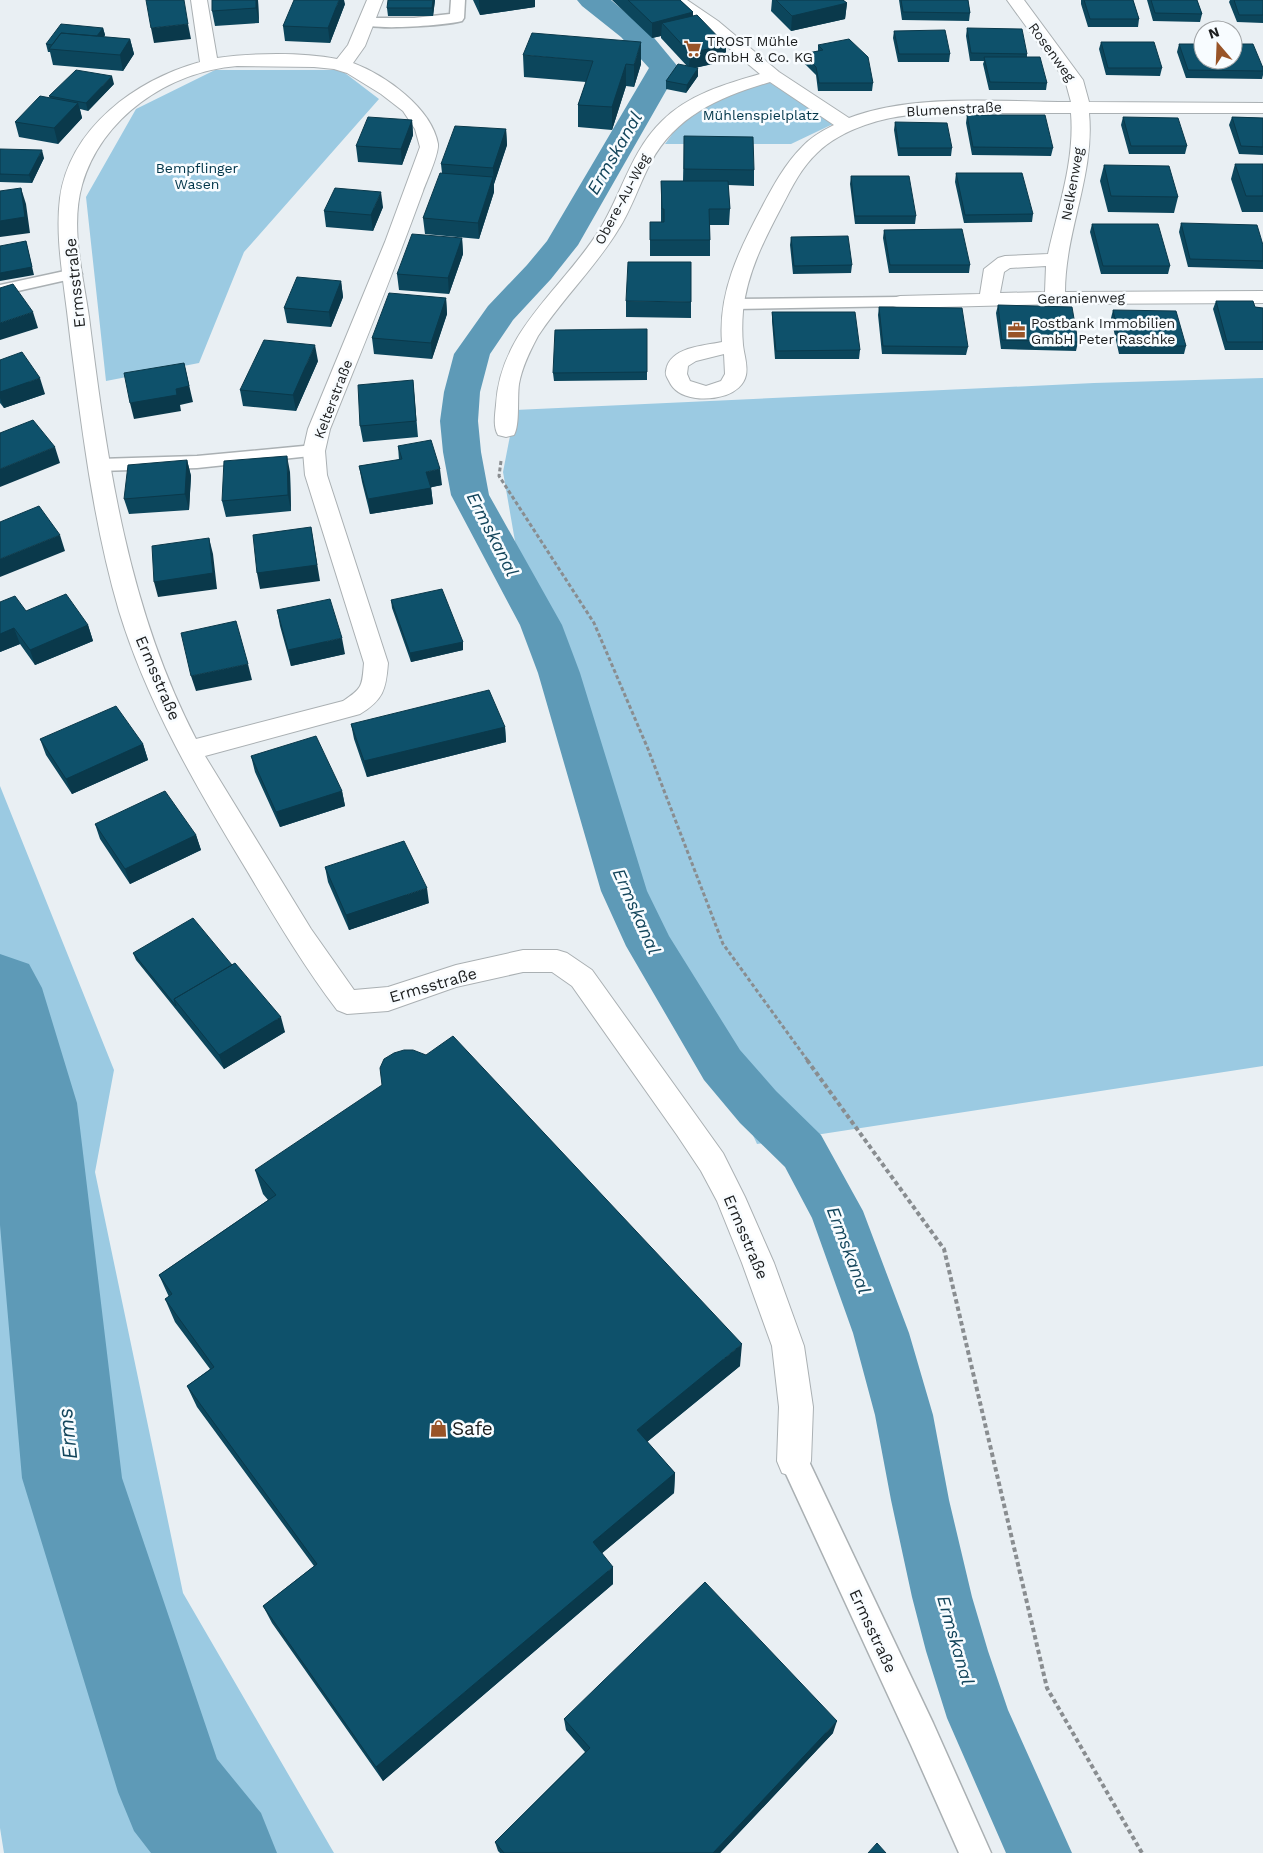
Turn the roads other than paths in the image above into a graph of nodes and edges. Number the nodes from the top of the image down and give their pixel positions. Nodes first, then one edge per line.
1 (199, 0) edge
2 (375, 0) edge
3 (458, 0) edge
4 (676, 0) edge
5 (1015, 0) edge
6 (366, 22) junction
7 (209, 64) junction
8 (342, 65) junction
9 (773, 76) junction
10 (1079, 107) junction
11 (1263, 108) edge
12 (848, 126) junction
13 (1058, 260) junction
14 (74, 274) junction
15 (0, 290) edge
16 (1263, 297) edge
17 (1054, 298) junction
18 (989, 300) junction
19 (900, 302) joint
20 (733, 304) junction
21 (733, 346) dead end
22 (506, 430) road end
23 (314, 451) junction
24 (99, 465) junction
25 (191, 750) junction
26 (794, 1461) joint
27 (975, 1853) edge

1 - 7 street
2 - 6 street
3 - 6 lane
4 - 9 street
5 - 10 street, Rosenweg
6 - 8 street
7 - 8 street, Ermsstraße
7 - 14 street, Ermsstraße
8 - 23 street, Kelterstraße
9 - 12 street
9 - 22 street, Obere-Au-Weg
10 - 11 street, Blumenstraße
10 - 12 street, Blumenstraße
10 - 13 street, Nelkenweg
12 - 20 street, Blumenstraße
13 - 17 street, Nelkenweg
13 - 18 street
14 - 15 lane
14 - 24 street, Ermsstraße
16 - 17 street, Geranienweg
17 - 18 street, Geranienweg
18 - 19 street, Geranienweg
19 - 20 lane
20 - 21 street, Blumenstraße
23 - 24 lane
23 - 25 street, Kelterstraße
24 - 25 street, Ermsstraße
25 - 26 street, Ermsstraße
26 - 27 lane, Ermsstraße

